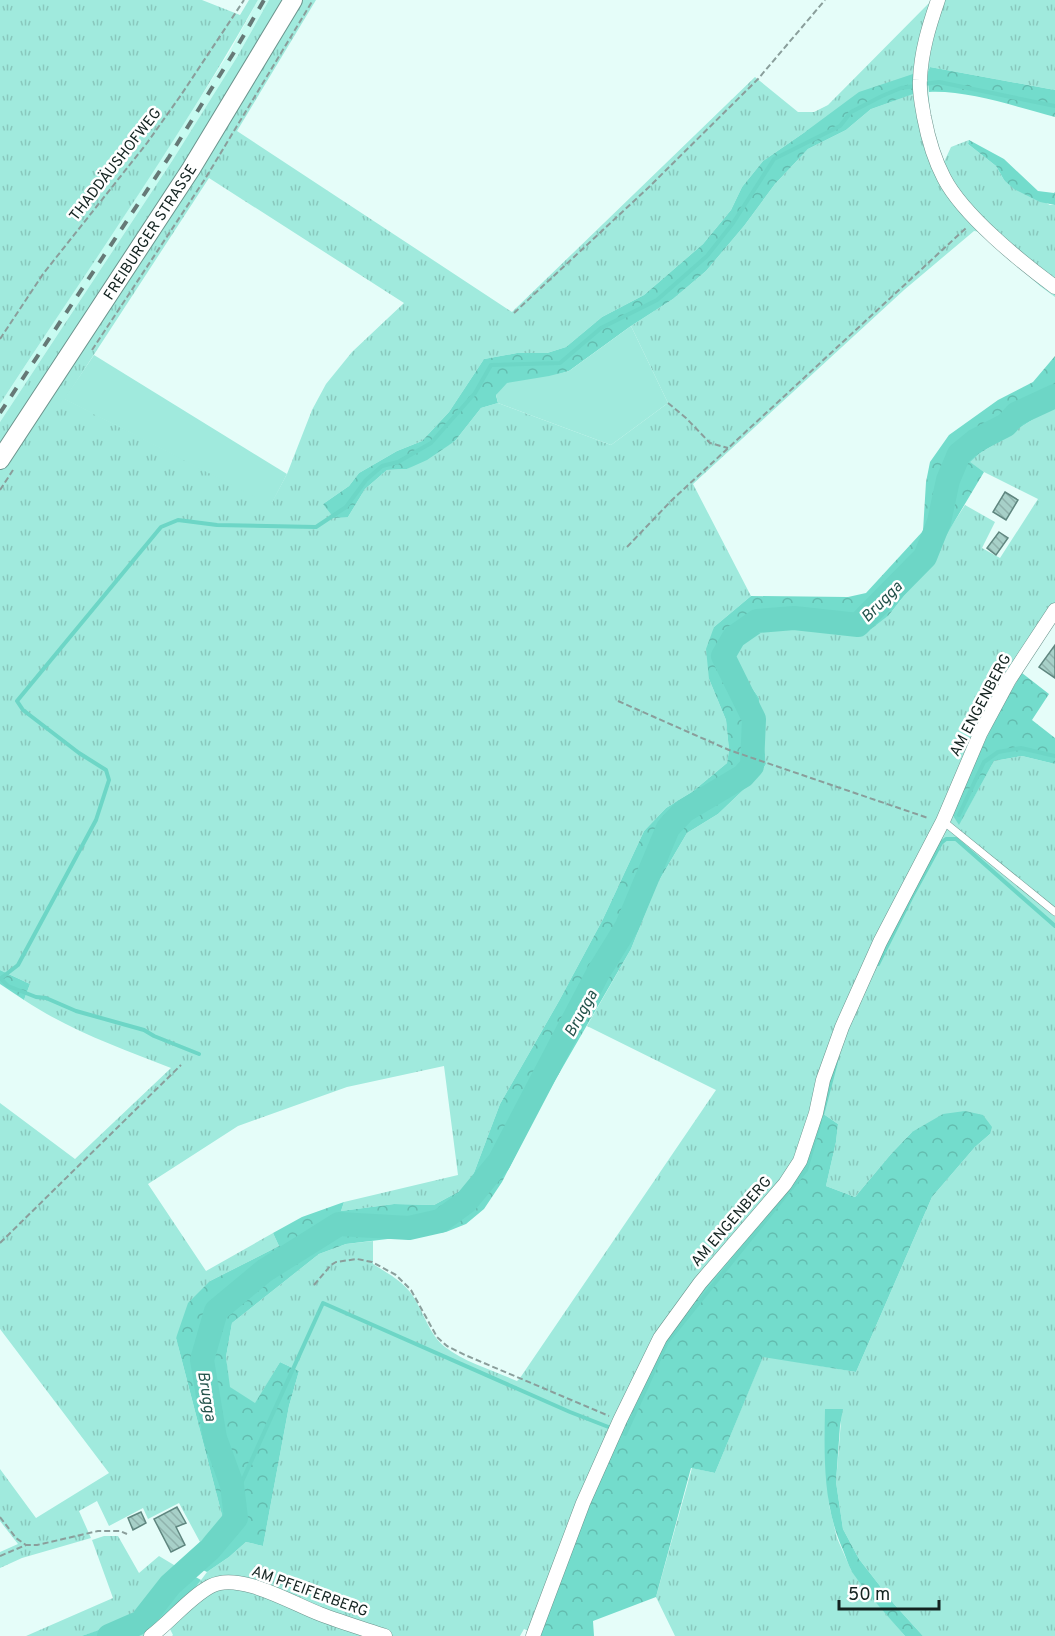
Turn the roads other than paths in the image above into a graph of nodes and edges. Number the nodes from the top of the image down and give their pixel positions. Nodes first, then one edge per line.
1 (293, 0) edge
2 (938, 0) edge
3 (1055, 286) edge
4 (0, 460) edge
5 (1055, 610) edge
6 (943, 821) junction
7 (1055, 912) edge
8 (151, 1636) edge
9 (386, 1636) edge
10 (533, 1636) edge

1 - 4 street, FREIBURGER STRASSE
2 - 3 street
5 - 6 street, AM ENGENBERG
6 - 7 lane
6 - 10 street, AM ENGENBERG
8 - 9 street, AM PFEIFERBERG

